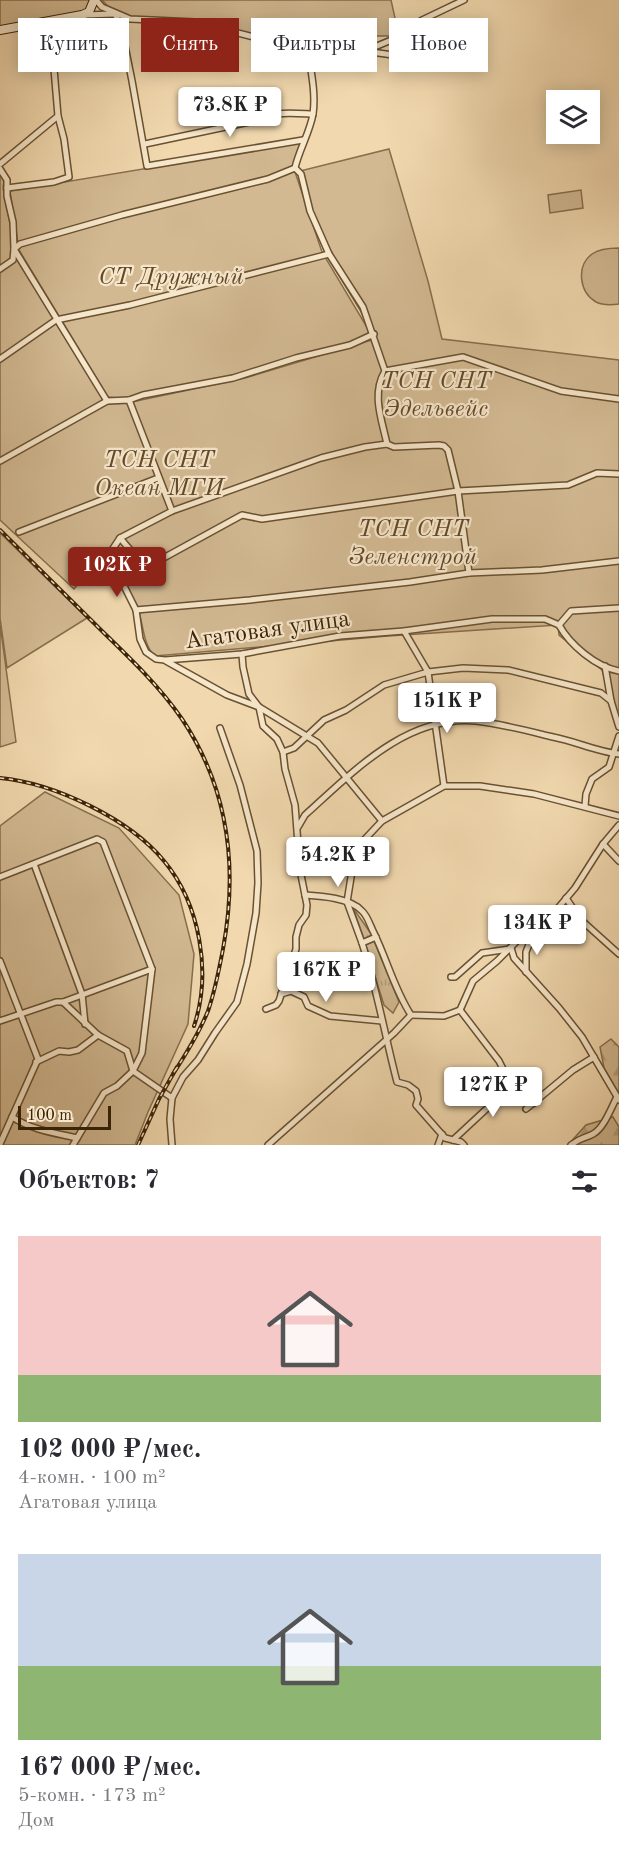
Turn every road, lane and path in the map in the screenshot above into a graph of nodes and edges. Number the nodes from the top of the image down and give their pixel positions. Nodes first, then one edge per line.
1 (95, 0) edge
2 (464, 0) edge
3 (116, 14) junction
4 (82, 15) junction
5 (68, 18) edge
6 (18, 27) edge
7 (0, 30) edge
8 (251, 36) edge
9 (377, 46) edge
10 (54, 72) edge
11 (311, 72) edge
12 (313, 114) junction
13 (58, 116) junction
14 (303, 140) junction
15 (145, 144) junction
16 (0, 164) edge
17 (295, 168) junction
18 (0, 169) edge
19 (7, 188) junction
20 (14, 249) junction
21 (329, 254) junction
22 (0, 269) edge
23 (56, 320) junction
24 (374, 334) junction
25 (0, 359) edge
26 (385, 371) junction
27 (619, 399) edge
28 (129, 400) junction
29 (107, 401) junction
30 (387, 444) junction
31 (0, 461) edge
32 (619, 474) edge
33 (158, 478) junction
34 (458, 491) junction
35 (172, 511) junction
36 (19, 532) dead end
37 (120, 538) junction
38 (619, 561) edge
39 (469, 573) junction
40 (619, 608) edge
41 (136, 610) junction
42 (559, 625) junction
43 (404, 631) junction
44 (242, 654) junction
45 (165, 660) junction
46 (605, 666) junction
47 (619, 671) edge
48 (428, 672) junction
49 (611, 701) junction
50 (259, 707) junction
51 (436, 723) junction
52 (619, 727) edge
53 (220, 728) dead end
54 (619, 736) edge
55 (307, 737) junction
56 (283, 752) junction
57 (616, 754) edge
58 (346, 777) junction
59 (444, 786) junction
60 (585, 806) junction
61 (619, 816) edge
62 (382, 821) junction
63 (619, 825) edge
64 (297, 828) junction
65 (603, 844) junction
66 (619, 861) edge
67 (34, 864) junction
68 (0, 877) edge
69 (305, 895) junction
70 (567, 898) junction
71 (347, 902) junction
72 (376, 937) junction
73 (532, 937) junction
74 (362, 942) junction
75 (511, 948) junction
76 (619, 954) edge
77 (0, 961) edge
78 (152, 969) junction
79 (526, 972) junction
80 (451, 977) dead end
81 (82, 994) junction
82 (281, 994) junction
83 (63, 1002) junction
84 (266, 1009) dead end
85 (460, 1010) junction
86 (20, 1015) junction
87 (411, 1015) junction
88 (0, 1021) edge
89 (382, 1021) junction
90 (86, 1024) junction
91 (98, 1035) junction
92 (387, 1038) junction
93 (594, 1058) junction
94 (36, 1062) junction
95 (133, 1071) junction
96 (513, 1089) junction
97 (172, 1098) junction
98 (618, 1098) edge
99 (534, 1103) junction
100 (526, 1109) dead end
101 (12, 1116) junction
102 (442, 1134) junction
103 (77, 1138) junction
104 (453, 1140) junction
105 (0, 1144) edge
106 (73, 1145) edge
107 (171, 1145) edge
108 (268, 1145) edge
109 (438, 1145) edge
110 (464, 1145) edge
111 (571, 1145) edge

1 - 3 street
1 - 4 main road
2 - 9 street
3 - 4 street
3 - 8 street
3 - 15 street
4 - 5 main road
6 - 7 main road
10 - 13 street
11 - 12 street
12 - 14 street
12 - 15 street
13 - 16 street
13 - 19 street
14 - 15 street
14 - 17 street
17 - 20 street
17 - 21 street
18 - 19 street
19 - 20 street
20 - 22 street
20 - 23 street
21 - 23 street
21 - 24 street
23 - 25 street
23 - 29 street
24 - 26 street
24 - 28 street
26 - 27 street
26 - 30 street
28 - 29 street
28 - 33 street
29 - 31 street
30 - 34 street
30 - 35 street
32 - 34 street
33 - 35 street
33 - 36 street
34 - 37 street
34 - 39 street
35 - 37 street
37 - 41 street, Агатовая улица
38 - 39 street
39 - 41 street
40 - 42 street
41 - 45 street, Агатовая улица
42 - 43 street, Агатовая улица
42 - 46 street
43 - 44 street, Агатовая улица
43 - 48 street
44 - 45 street, Агатовая улица
44 - 50 street
45 - 50 street
46 - 47 street
46 - 49 street
48 - 49 street
48 - 51 street
48 - 55 street
49 - 52 street
50 - 55 street
50 - 56 street
51 - 57 street
51 - 58 street
51 - 59 street
53 - 97 street
54 - 57 street
55 - 56 street
55 - 58 street
56 - 64 street
57 - 60 street
58 - 62 street
58 - 64 street
59 - 60 street
59 - 62 street
60 - 61 street
62 - 71 street
63 - 65 street
64 - 69 street
65 - 66 street
65 - 70 street
67 - 68 street
67 - 78 street
67 - 81 street
69 - 71 street
69 - 82 street
70 - 73 street
70 - 76 street
71 - 72 street
71 - 74 street
72 - 74 street
72 - 87 street
73 - 75 street
73 - 79 street
74 - 89 street
75 - 79 street
75 - 80 street
75 - 85 street
77 - 86 street
78 - 81 street
78 - 95 street
79 - 93 street
81 - 83 street
81 - 90 street
82 - 84 street
82 - 89 street
83 - 86 street
83 - 90 street
85 - 87 street
85 - 96 street
86 - 88 street
86 - 94 street
87 - 92 street
89 - 92 street
90 - 91 street
91 - 94 street
91 - 95 street
92 - 102 street
92 - 108 street
93 - 98 street
93 - 99 street
94 - 101 street
95 - 97 street
95 - 103 street
96 - 99 street
96 - 104 street
97 - 107 street
98 - 111 street
99 - 100 street
101 - 103 street
101 - 105 street
102 - 104 street
102 - 109 street
103 - 106 street
104 - 110 street

